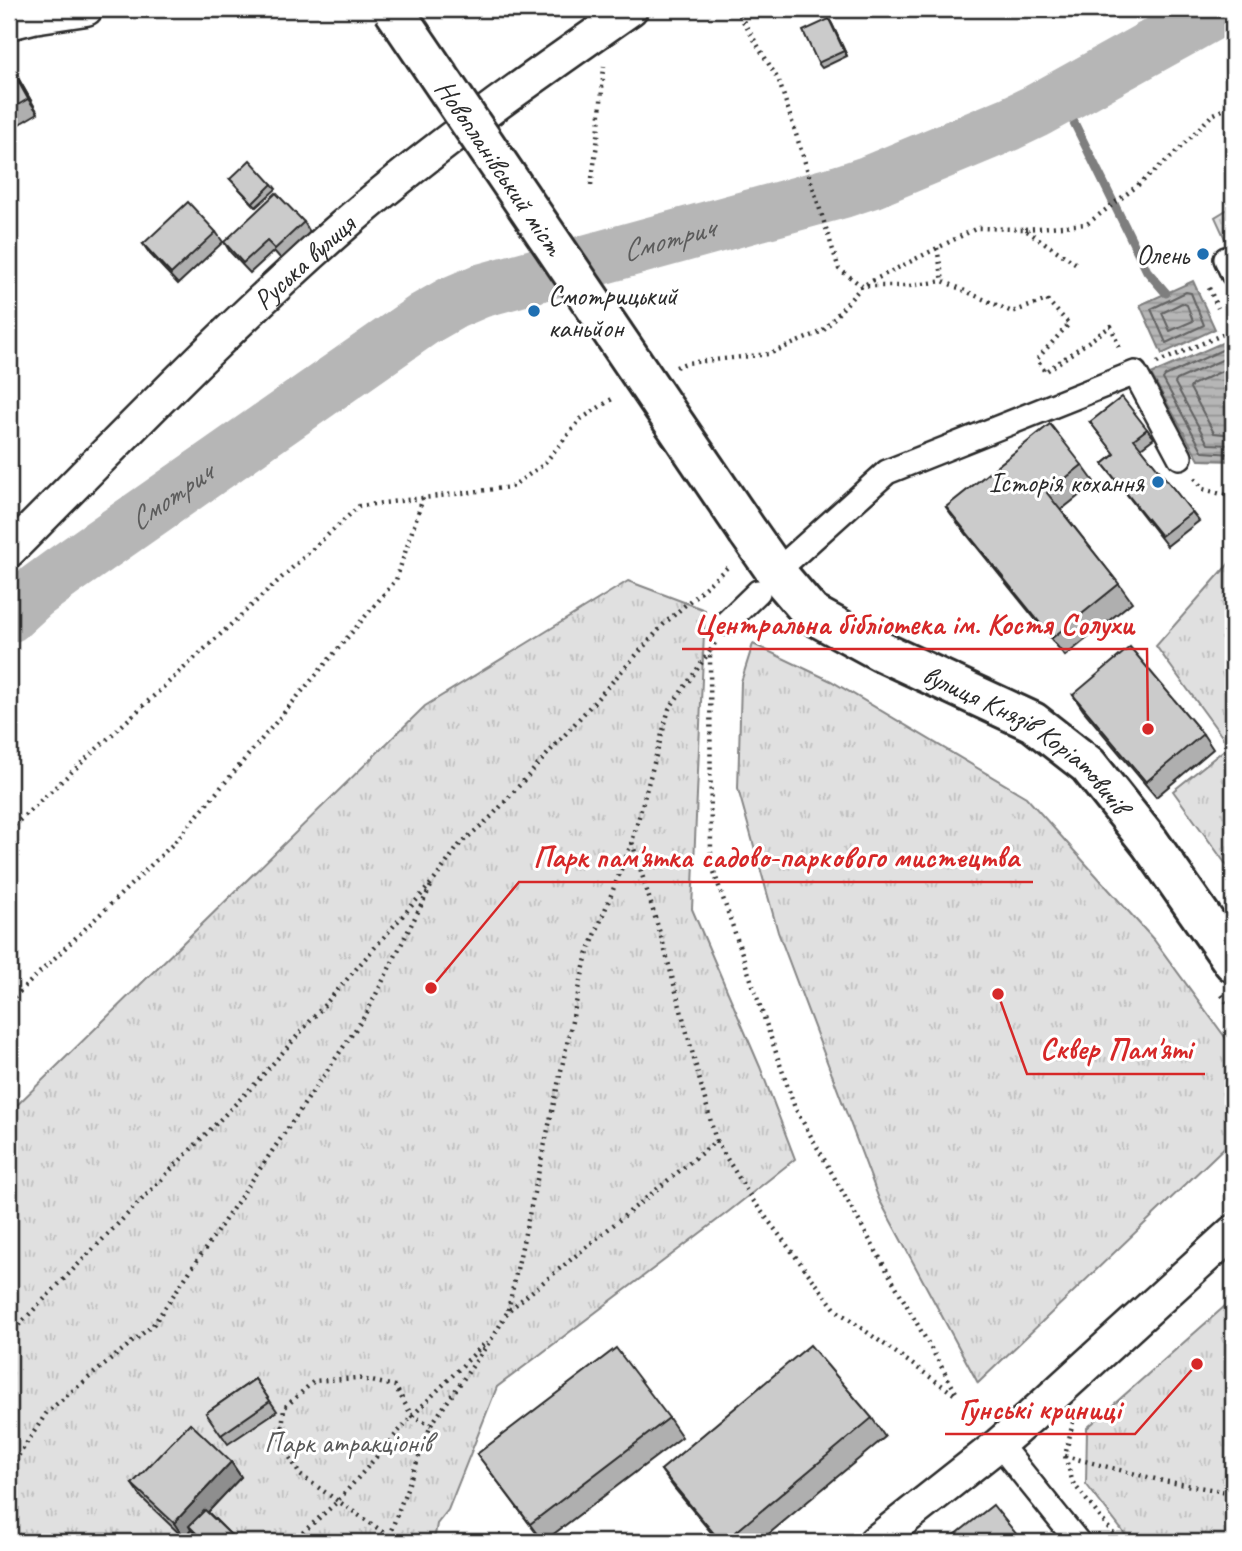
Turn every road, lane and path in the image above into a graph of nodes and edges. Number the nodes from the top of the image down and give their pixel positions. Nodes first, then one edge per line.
1 (86, 9) edge
2 (393, 9) edge
3 (736, 9) edge
4 (620, 16) edge
5 (9, 23) edge
6 (1233, 105) edge
7 (591, 185) dead end
8 (1024, 229) junction
9 (937, 248) junction
10 (1078, 265) dead end
11 (943, 281) junction
12 (862, 286) junction
13 (1233, 330) edge
14 (674, 368) dead end
15 (1135, 373) junction
16 (616, 396) dead end
17 (1180, 457) joint
18 (1233, 497) edge
19 (423, 498) junction
20 (742, 545) junction
21 (9, 551) edge
22 (767, 582) junction
23 (726, 623) joint
24 (710, 651) junction
25 (9, 830) edge
26 (632, 842) junction
27 (435, 879) junction
28 (1225, 975) edge
29 (9, 1002) edge
30 (1233, 1011) edge
31 (716, 1141) junction
32 (1233, 1232) edge
33 (508, 1311) junction
34 (495, 1334) junction
35 (9, 1335) edge
36 (412, 1416) junction
37 (1073, 1422) dead end
38 (431, 1425) junction
39 (999, 1444) junction
40 (1065, 1456) junction
41 (1233, 1493) edge
42 (337, 1502) junction
43 (9, 1531) edge
44 (389, 1536) junction
45 (292, 1542) edge
46 (393, 1542) edge
47 (875, 1542) edge
48 (1079, 1542) edge
49 (1119, 1542) edge

1 - 5 street
2 - 20 main road, Новопланівський міст, bridge
3 - 12 path
4 - 7 path
4 - 21 street, Руська вулиця
6 - 8 path
8 - 9 path
8 - 10 path
9 - 11 path
9 - 12 path
11 - 12 path
11 - 15 path
12 - 14 path
13 - 15 path
15 - 17 street
15 - 22 street
16 - 19 path
17 - 18 path
19 - 25 path
19 - 29 path
20 - 22 main road, вулиця Князів Коріатовичів
20 - 27 path
22 - 23 street
22 - 28 main road, вулиця Князів Коріатовичів
23 - 24 path
24 - 26 path
24 - 31 path
26 - 31 path
26 - 33 path
27 - 35 path
27 - 43 path
28 - 30 path
31 - 33 path
32 - 39 street
33 - 34 path
34 - 36 path
34 - 38 path
36 - 38 path
36 - 42 path
36 - 42 path
37 - 40 path
38 - 44 path
39 - 47 street
39 - 48 street
40 - 41 path
40 - 49 path
42 - 44 path
42 - 45 path
44 - 46 path

